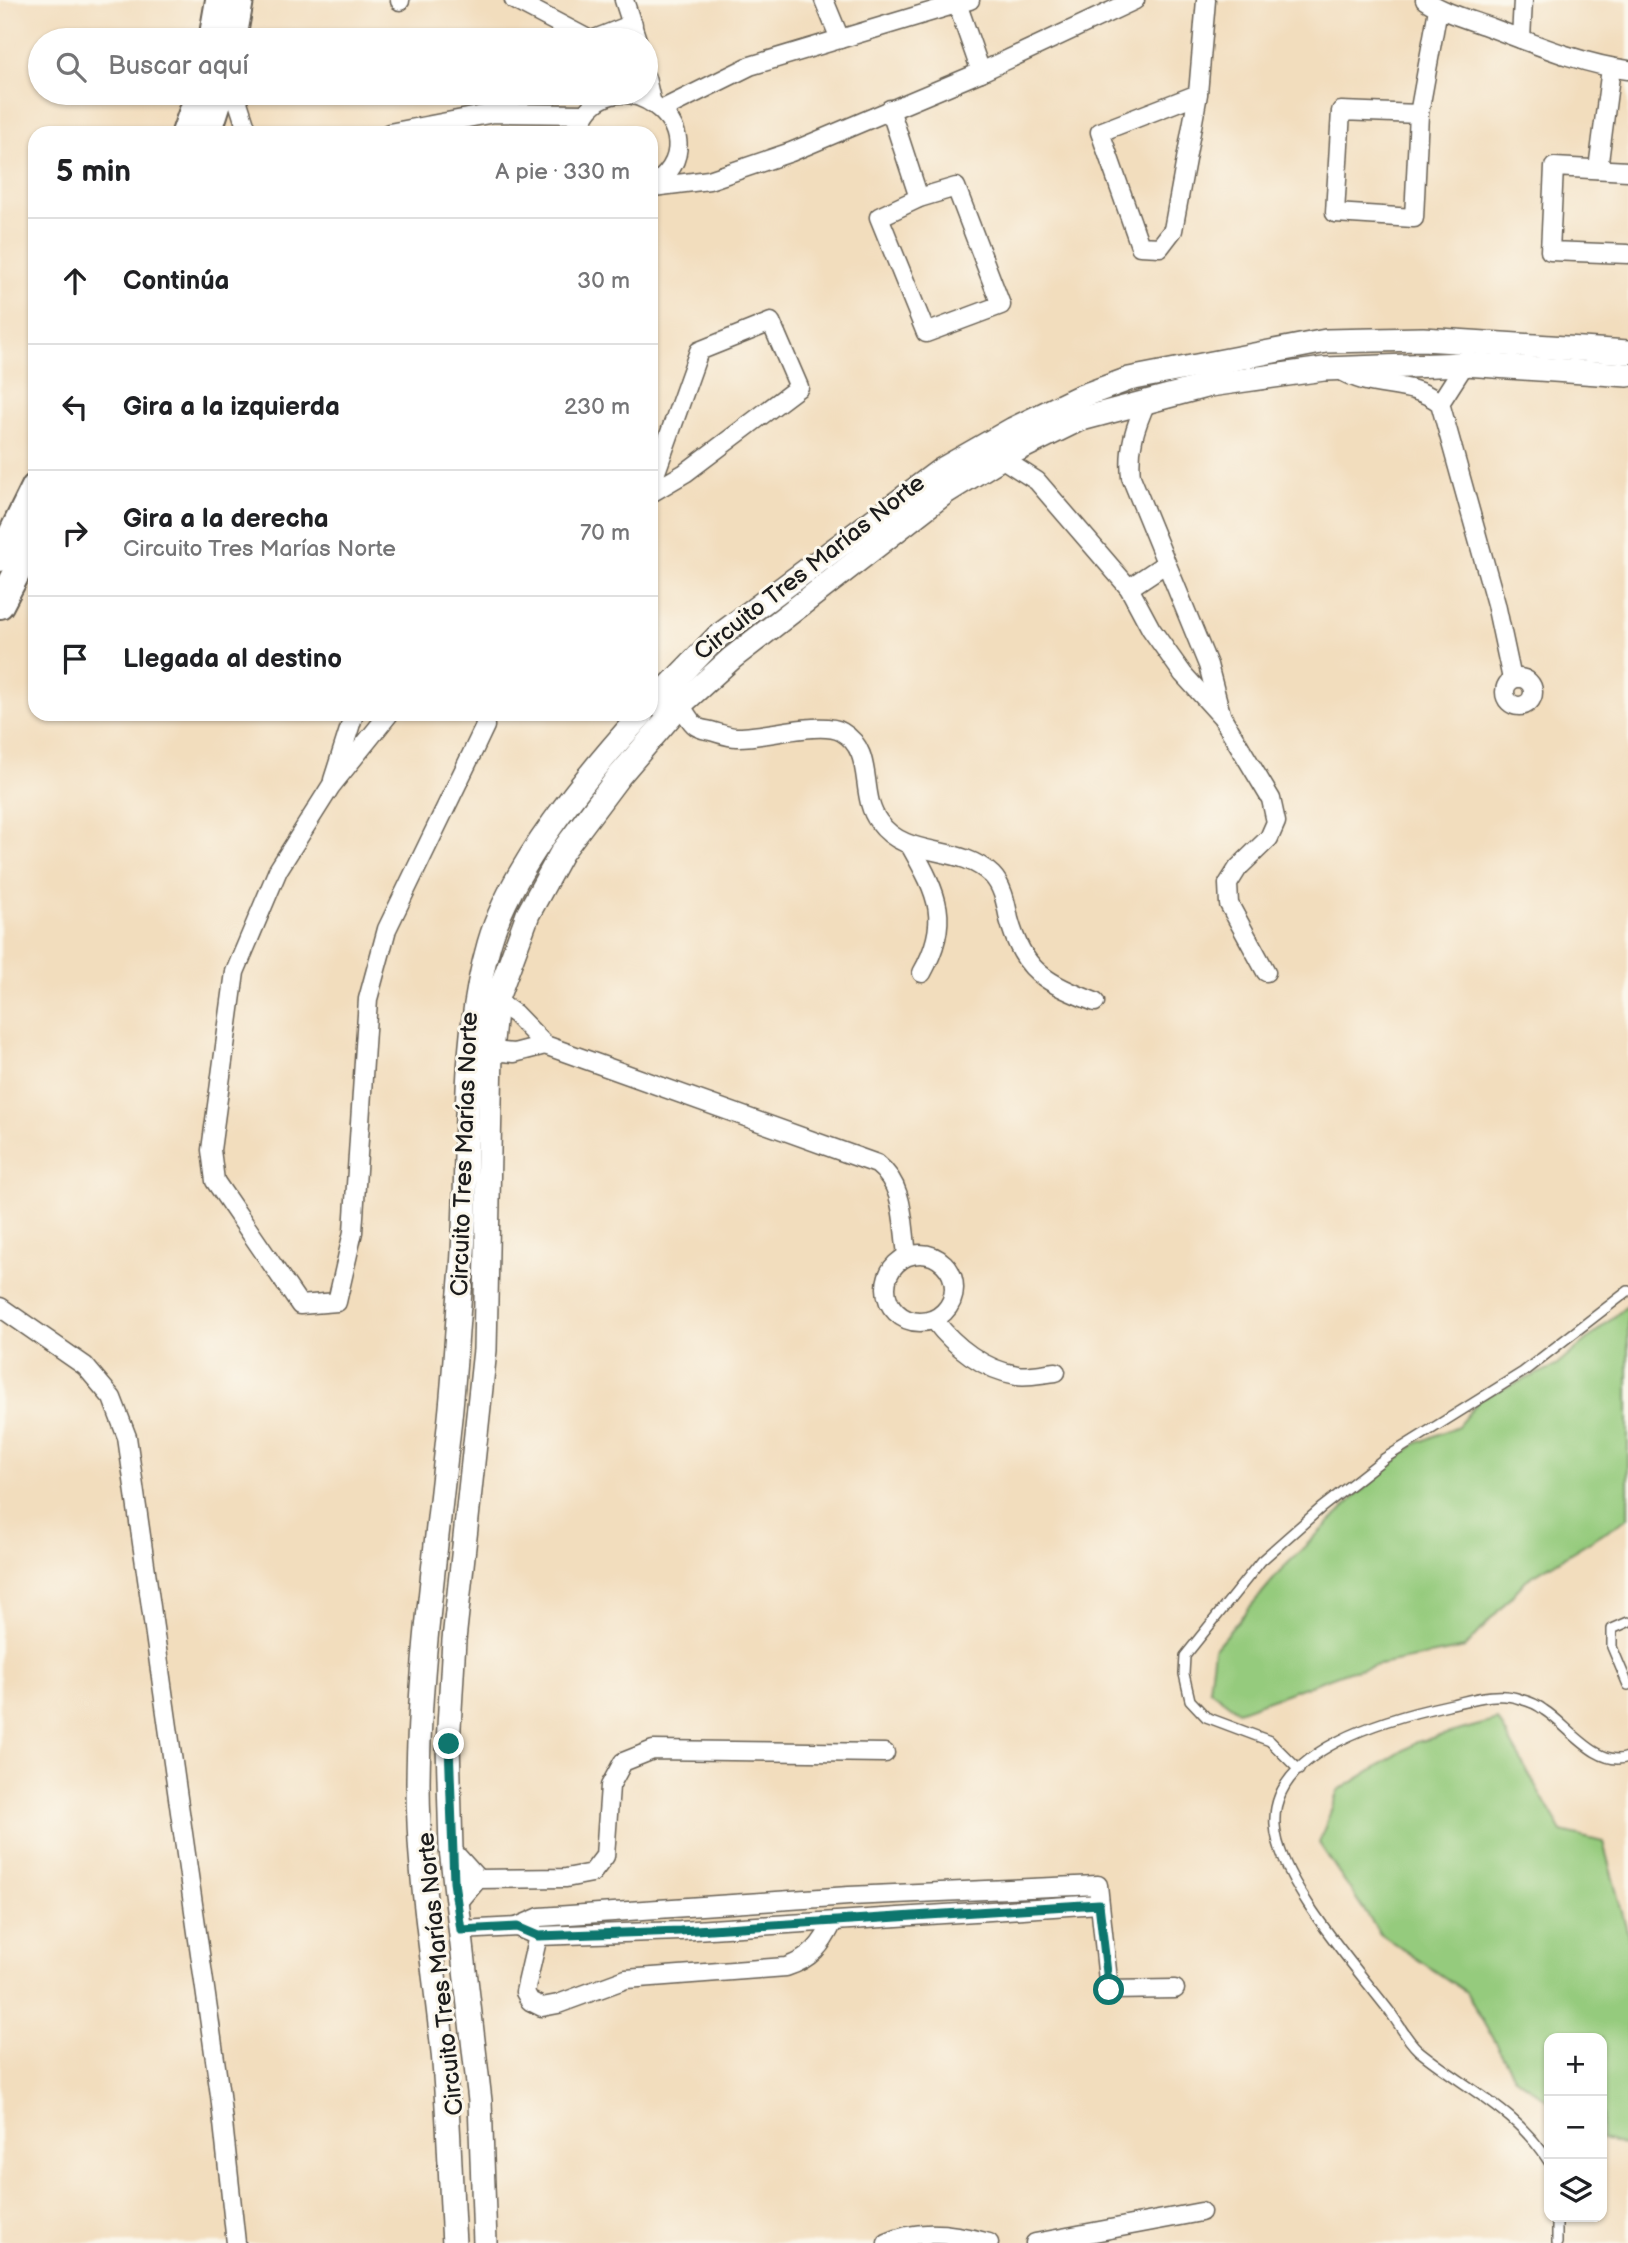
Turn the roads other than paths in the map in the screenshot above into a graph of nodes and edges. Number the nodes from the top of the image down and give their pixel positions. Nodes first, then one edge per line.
1 (219, 0) edge
2 (240, 0) edge
3 (514, 0) edge
4 (624, 0) edge
5 (824, 0) edge
6 (1135, 0) edge
7 (1206, 0) edge
8 (1523, 0) edge
9 (964, 3) edge
10 (1431, 4) edge
11 (214, 28) edge
12 (235, 28) edge
13 (568, 28) edge
14 (634, 28) edge
15 (840, 39) junction
16 (1521, 39) junction
17 (1620, 69) edge
18 (981, 72) junction
19 (1198, 94) junction
20 (195, 105) edge
21 (217, 105) edge
22 (239, 105) edge
23 (597, 105) edge
24 (657, 105) edge
25 (658, 105) edge
26 (890, 109) junction
27 (586, 114) junction
28 (1419, 114) junction
29 (187, 126) edge
30 (210, 126) edge
31 (246, 126) edge
32 (426, 126) edge
33 (581, 126) edge
34 (1598, 169) junction
35 (1628, 170) edge
36 (658, 182) edge
37 (658, 186) edge
38 (919, 198) junction
39 (1628, 254) edge
40 (1326, 341) junction
41 (1628, 352) edge
42 (1465, 364) junction
43 (1331, 369) junction
44 (1628, 375) edge
45 (1147, 400) junction
46 (1440, 403) junction
47 (1001, 458) junction
48 (658, 466) edge
49 (658, 489) edge
50 (28, 501) edge
51 (28, 551) edge
52 (0, 558) edge
53 (1165, 564) junction
54 (1129, 588) junction
55 (0, 605) edge
56 (716, 638) junction
57 (732, 658) junction
58 (1512, 679) dead end
59 (658, 698) edge
60 (680, 705) junction
61 (1222, 717) junction
62 (352, 721) edge
63 (383, 721) edge
64 (485, 721) edge
65 (636, 721) edge
66 (331, 786) junction
67 (911, 847) junction
68 (1266, 972) dead end
69 (922, 973) dead end
70 (496, 1001) junction
71 (1096, 1002) dead end
72 (545, 1045) junction
73 (491, 1051) junction
74 (906, 1254) junction
75 (1628, 1291) edge
76 (0, 1307) edge
77 (935, 1321) junction
78 (1056, 1372) dead end
79 (1628, 1622) edge
80 (1628, 1685) edge
81 (885, 1753) dead end
82 (1628, 1756) edge
83 (1299, 1770) junction
84 (452, 1849) junction
85 (478, 1879) junction
86 (849, 1896) junction
87 (457, 1904) junction
88 (1099, 1904) junction
89 (842, 1921) junction
90 (517, 1927) junction
91 (461, 1930) junction
92 (538, 1936) junction
93 (1175, 1989) dead end
94 (1547, 2159) edge
95 (1201, 2211) dead end
96 (1557, 2222) edge
97 (236, 2243) edge
98 (454, 2243) edge
99 (485, 2243) edge
100 (887, 2243) edge
101 (989, 2243) edge
102 (1035, 2243) edge
103 (1557, 2243) edge

1 - 11 main road
2 - 12 main road
3 - 13 street
4 - 14 street
5 - 15 street
6 - 18 street
7 - 19 street
8 - 16 street
9 - 15 street
9 - 18 street
10 - 16 street
10 - 28 street
15 - 25 street
16 - 17 street
17 - 34 street
18 - 26 street
19 - 19 street
20 - 29 main road
21 - 30 main road
22 - 31 street
23 - 27 street
24 - 36 street
26 - 37 street
26 - 38 street
27 - 32 street
27 - 33 street
28 - 28 street
34 - 35 street
34 - 39 street
38 - 38 street
40 - 41 street, Circuito Tres Marías Norte
40 - 43 street
40 - 56 street, Circuito Tres Marías Norte
42 - 43 street, Circuito Tres Marías Norte
42 - 44 street, Circuito Tres Marías Norte
42 - 46 street
43 - 45 street, Circuito Tres Marías Norte
43 - 46 street
45 - 47 street, Circuito Tres Marías Norte
45 - 53 street
46 - 58 street
47 - 54 street
47 - 57 street, Circuito Tres Marías Norte
48 - 49 street
50 - 52 main road
51 - 55 main road
53 - 54 street
53 - 61 street
54 - 61 street
56 - 57 street
56 - 59 street, Circuito Tres Marías Norte
57 - 60 street, Circuito Tres Marías Norte
60 - 67 street
60 - 70 street, Circuito Tres Marías Norte
61 - 68 street
62 - 66 street
63 - 66 street
64 - 66 street
65 - 98 street, Circuito Tres Marías Norte
67 - 69 street
67 - 71 street
70 - 72 street
70 - 73 street, Circuito Tres Marías Norte
72 - 73 street
72 - 74 street
73 - 84 street, Circuito Tres Marías Norte
74 - 77 street
74 - 77 street
75 - 83 lane
76 - 97 street
77 - 78 street
79 - 80 lane
81 - 85 street
82 - 83 lane
83 - 94 lane
84 - 85 street
84 - 87 street, Circuito Tres Marías Norte
85 - 87 street
86 - 88 street
86 - 89 street
86 - 90 street
87 - 91 street, Circuito Tres Marías Norte
88 - 89 street
88 - 93 street
89 - 92 street
89 - 92 street
90 - 91 street
90 - 92 street
91 - 99 street, Circuito Tres Marías Norte
95 - 102 street
96 - 103 lane
100 - 101 street

